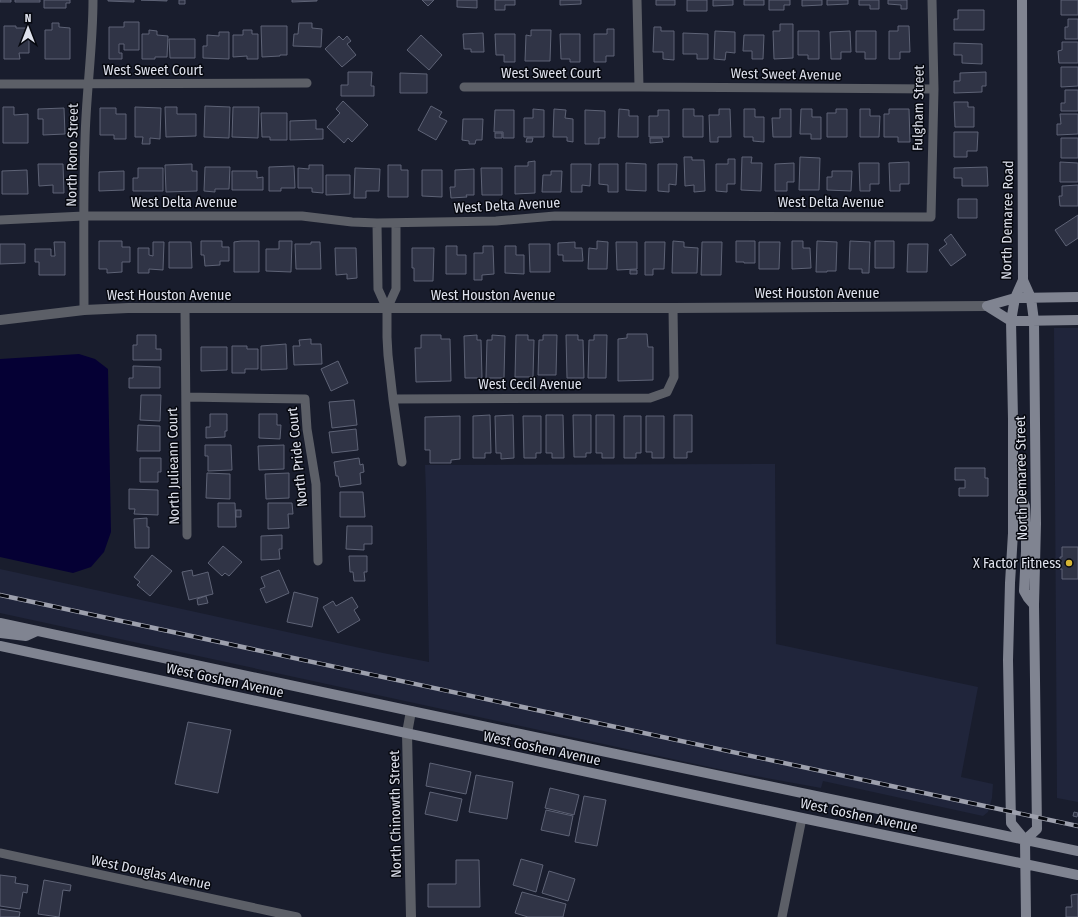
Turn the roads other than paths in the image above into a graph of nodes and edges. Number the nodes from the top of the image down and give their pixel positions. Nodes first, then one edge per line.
1 (93, 0) edge
2 (637, 0) edge
3 (932, 0) edge
4 (1022, 0) edge
5 (307, 83) dead end
6 (0, 84) edge
7 (88, 84) junction
8 (464, 87) dead end
9 (639, 87) junction
10 (934, 89) junction
11 (84, 216) junction
12 (931, 217) joint
13 (0, 220) edge
14 (396, 222) junction
15 (377, 223) junction
16 (1023, 280) junction
17 (1078, 297) edge
18 (1014, 298) junction
19 (1031, 298) junction
20 (988, 306) junction
21 (673, 308) junction
22 (186, 309) junction
23 (387, 309) junction
24 (84, 310) junction
25 (0, 320) edge
26 (1078, 320) edge
27 (1011, 321) junction
28 (1034, 321) junction
29 (186, 396) junction
30 (393, 399) junction
31 (402, 462) dead end
32 (1013, 484) junction
33 (187, 535) dead end
34 (318, 562) dead end
35 (1034, 605) junction
36 (0, 623) edge
37 (37, 631) junction
38 (0, 633) edge
39 (0, 646) edge
40 (411, 712) junction
41 (407, 733) junction
42 (802, 818) junction
43 (1025, 840) junction
44 (1078, 851) edge
45 (0, 853) edge
46 (1026, 864) junction
47 (1078, 875) edge
48 (297, 917) edge
49 (411, 917) edge
50 (782, 917) edge
51 (1026, 917) edge

1 - 7 street, North Rono Street
2 - 9 street
3 - 10 street, Fulgham Street
4 - 16 main road, North Demaree Road
5 - 7 street, West Sweet Court
6 - 7 street, West Sweet Court
7 - 11 street, North Rono Street
8 - 9 street, West Sweet Court
9 - 10 street, West Sweet Avenue
10 - 12 street, Fulgham Street
11 - 13 street, West Delta Avenue
11 - 15 street, West Delta Avenue
11 - 24 street, North Rono Street
12 - 14 street, West Delta Avenue
14 - 15 street, West Delta Avenue
14 - 23 street
15 - 23 street
16 - 18 main road, North Demaree Road
16 - 19 main road, North Demaree Street
17 - 19 main road, West Houston Avenue
18 - 19 main road, West Houston Avenue
18 - 20 main road, West Houston Avenue
18 - 27 main road, North Demaree Road
19 - 28 main road, North Demaree Street
20 - 21 street, West Houston Avenue
20 - 27 main road
21 - 23 street, West Houston Avenue
21 - 30 street, West Cecil Avenue
22 - 23 street, West Houston Avenue
22 - 24 street, West Houston Avenue
22 - 29 street, North Julieann Court
23 - 30 street
24 - 25 street, West Houston Avenue
26 - 28 main road
27 - 28 main road
27 - 32 main road, North Demaree Road
28 - 35 main road, North Demaree Street
29 - 33 street, North Julieann Court
29 - 34 street, North Pride Court
30 - 31 street
32 - 35 main road
32 - 43 main road, North Demaree Road
35 - 43 main road, North Demaree Street
36 - 37 main road, West Goshen Avenue
37 - 38 main road
37 - 40 main road, West Goshen Avenue
39 - 41 main road, West Goshen Avenue
40 - 41 street, North Chinowth Street
40 - 43 main road, West Goshen Avenue
41 - 42 main road, West Goshen Avenue
41 - 49 street, North Chinowth Street
42 - 46 main road, West Goshen Avenue
42 - 50 street
43 - 44 main road, West Goshen Avenue
43 - 46 main road
45 - 48 street, West Douglas Avenue
46 - 47 main road, West Goshen Avenue
46 - 51 main road

